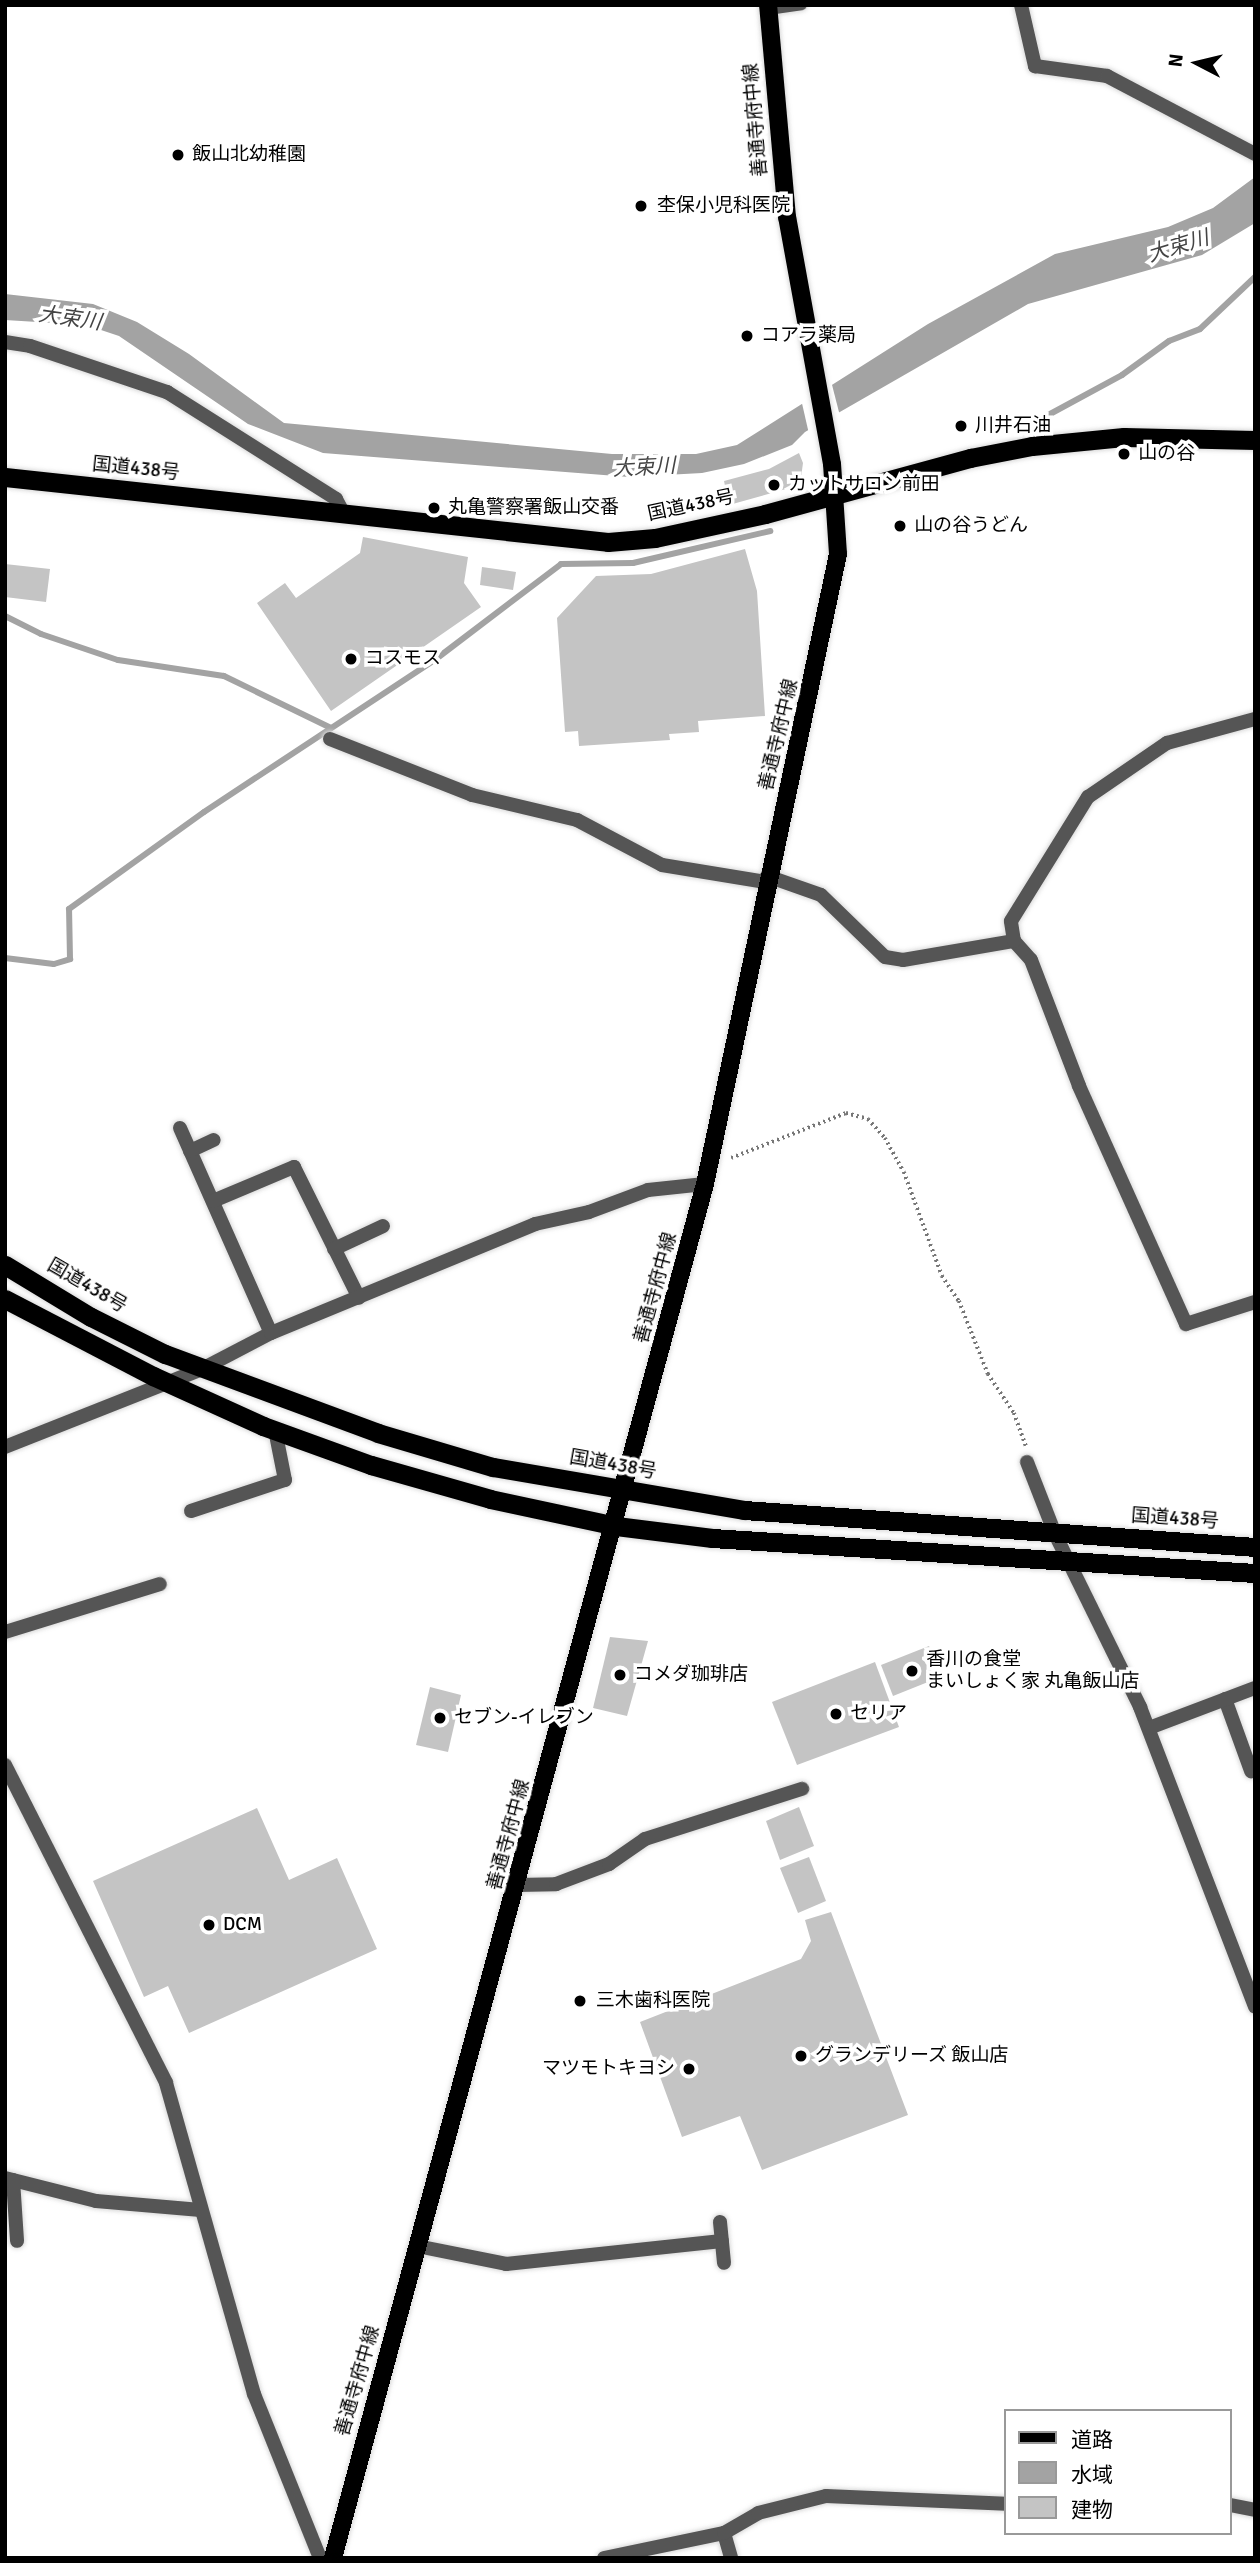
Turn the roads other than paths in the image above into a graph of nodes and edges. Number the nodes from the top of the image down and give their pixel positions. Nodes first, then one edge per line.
1 (802, 5) edge
2 (1021, 5) edge
3 (768, 8) edge
4 (1255, 155) edge
5 (5, 342) edge
6 (1255, 440) edge
7 (5, 477) edge
8 (835, 496) junction
9 (344, 514) junction
10 (1255, 719) edge
11 (330, 739) dead end
12 (767, 879) junction
13 (1014, 940) junction
14 (180, 1128) dead end
15 (214, 1140) dead end
16 (190, 1151) junction
17 (707, 1176) junction
18 (213, 1201) junction
19 (383, 1226) dead end
20 (334, 1249) junction
21 (5, 1265) edge
22 (5, 1298) edge
23 (359, 1298) junction
24 (1255, 1302) edge
25 (271, 1333) junction
26 (202, 1369) junction
27 (167, 1382) junction
28 (275, 1430) junction
29 (5, 1447) edge
30 (1027, 1462) road end
31 (625, 1490) junction
32 (191, 1511) dead end
33 (616, 1526) junction
34 (1055, 1534) junction
35 (1255, 1547) edge
36 (1068, 1562) junction
37 (1255, 1573) edge
38 (160, 1584) dead end
39 (5, 1632) edge
40 (1255, 1688) edge
41 (1225, 1699) junction
42 (1149, 1728) junction
43 (5, 1765) edge
44 (1251, 1771) dead end
45 (802, 1789) dead end
46 (517, 1885) junction
47 (1255, 2007) edge
48 (9, 2179) edge
49 (201, 2210) junction
50 (720, 2222) dead end
51 (18, 2241) dead end
52 (722, 2241) junction
53 (417, 2246) junction
54 (724, 2263) dead end
55 (1004, 2504) edge
56 (1232, 2505) edge
57 (1255, 2510) edge
58 (724, 2533) junction
59 (320, 2558) edge
60 (333, 2558) edge
61 (604, 2558) edge
62 (731, 2558) edge

1 - 3 lane
2 - 4 street
3 - 8 main road, 善通寺府中線
5 - 9 street
6 - 8 highway, 国道438号
7 - 9 highway, 国道438号
8 - 9 highway, 国道438号
8 - 12 main road, 善通寺府中線
10 - 13 street
11 - 12 street
12 - 13 street
12 - 17 main road, 善通寺府中線
13 - 24 street
14 - 16 street
15 - 16 street
16 - 18 street
17 - 23 street
17 - 31 main road, 善通寺府中線
18 - 20 street
18 - 25 street
19 - 20 street
20 - 23 street
21 - 26 highway, 国道438号
22 - 27 highway
23 - 25 street
25 - 26 street
26 - 27 street
26 - 31 highway, 国道438号
27 - 28 highway
27 - 29 street
28 - 32 street
28 - 33 highway
30 - 34 street
31 - 33 main road, 善通寺府中線
31 - 34 highway, 国道438号
33 - 36 highway
33 - 46 main road, 善通寺府中線
34 - 35 highway, 国道438号
34 - 36 street
36 - 37 highway
36 - 42 street
38 - 39 street
40 - 41 street
41 - 42 street
41 - 44 street
42 - 47 street
43 - 49 street
45 - 46 street
46 - 53 main road, 善通寺府中線
48 - 49 street
48 - 51 street
49 - 59 street
50 - 52 street
52 - 53 street
52 - 54 street
53 - 60 main road, 善通寺府中線
55 - 58 street
56 - 57 street
58 - 61 street
58 - 62 street

